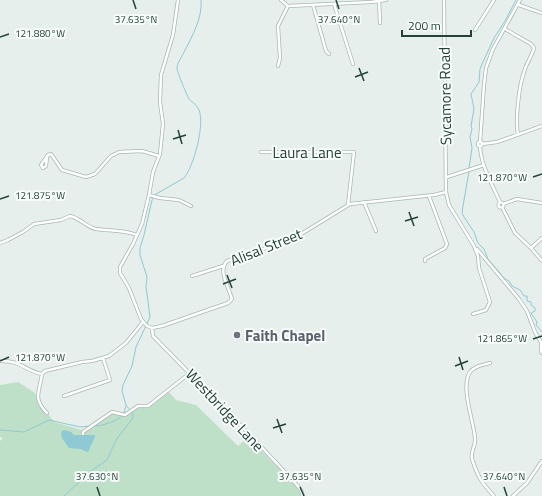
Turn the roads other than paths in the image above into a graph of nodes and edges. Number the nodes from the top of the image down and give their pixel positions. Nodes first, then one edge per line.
1 (178, 0) edge
2 (281, 0) edge
3 (386, 0) edge
4 (444, 0) edge
5 (494, 0) edge
6 (520, 0) edge
7 (379, 1) edge
8 (334, 4) junction
9 (313, 5) junction
10 (519, 5) junction
11 (288, 6) junction
12 (542, 13) edge
13 (380, 23) dead end
14 (505, 29) junction
15 (475, 30) dead end
16 (329, 54) dead end
17 (353, 64) dead end
18 (278, 66) dead end
19 (542, 126) edge
20 (518, 135) junction
21 (481, 144) junction
22 (261, 152) dead end
23 (159, 156) junction
24 (47, 157) dead end
25 (484, 165) junction
26 (446, 177) junction
27 (446, 192) junction
28 (149, 195) junction
29 (430, 196) junction
30 (364, 202) junction
31 (542, 203) edge
32 (348, 205) junction
33 (503, 205) junction
34 (192, 206) dead end
35 (376, 231) dead end
36 (137, 235) junction
37 (542, 238) edge
38 (0, 243) edge
39 (474, 246) junction
40 (531, 248) junction
41 (425, 261) dead end
42 (542, 261) edge
43 (223, 266) junction
44 (192, 276) dead end
45 (473, 314) dead end
46 (145, 324) junction
47 (152, 328) junction
48 (542, 353) edge
49 (103, 358) junction
50 (0, 362) edge
51 (490, 363) dead end
52 (190, 373) junction
53 (42, 374) junction
54 (64, 396) dead end
55 (47, 413) dead end
56 (83, 434) dead end
57 (542, 460) edge
58 (304, 496) edge
59 (494, 496) edge
60 (513, 496) edge

1 - 23 street
2 - 11 street
3 - 7 street
4 - 26 street, Sycamore Road
5 - 15 street
6 - 10 street
7 - 8 street
7 - 13 street
8 - 9 street
8 - 17 street
9 - 11 street
9 - 16 street
10 - 12 street
10 - 14 street
11 - 18 street
14 - 20 street
14 - 21 street
19 - 20 street
20 - 21 street
21 - 25 street
22 - 32 street, Laura Lane
23 - 24 street
23 - 28 street
25 - 26 street
25 - 33 street
26 - 27 street, Sycamore Road
27 - 29 street, Alisal Street
27 - 39 street, Sycamore Road
28 - 34 street
28 - 36 street
29 - 30 street, Alisal Street
29 - 41 street
30 - 32 street, Alisal Street
30 - 35 street
31 - 33 street
32 - 43 street, Alisal Street
33 - 40 street
36 - 38 street
36 - 46 street
37 - 40 street
39 - 45 street
39 - 48 street
40 - 42 street
43 - 44 street
43 - 47 street, Alisal Street
46 - 47 street
46 - 49 street
47 - 52 street, Westbridge Lane
49 - 53 street
49 - 54 street
50 - 53 street
51 - 59 street
52 - 56 street
52 - 58 street, Westbridge Lane
53 - 55 street
57 - 60 street

